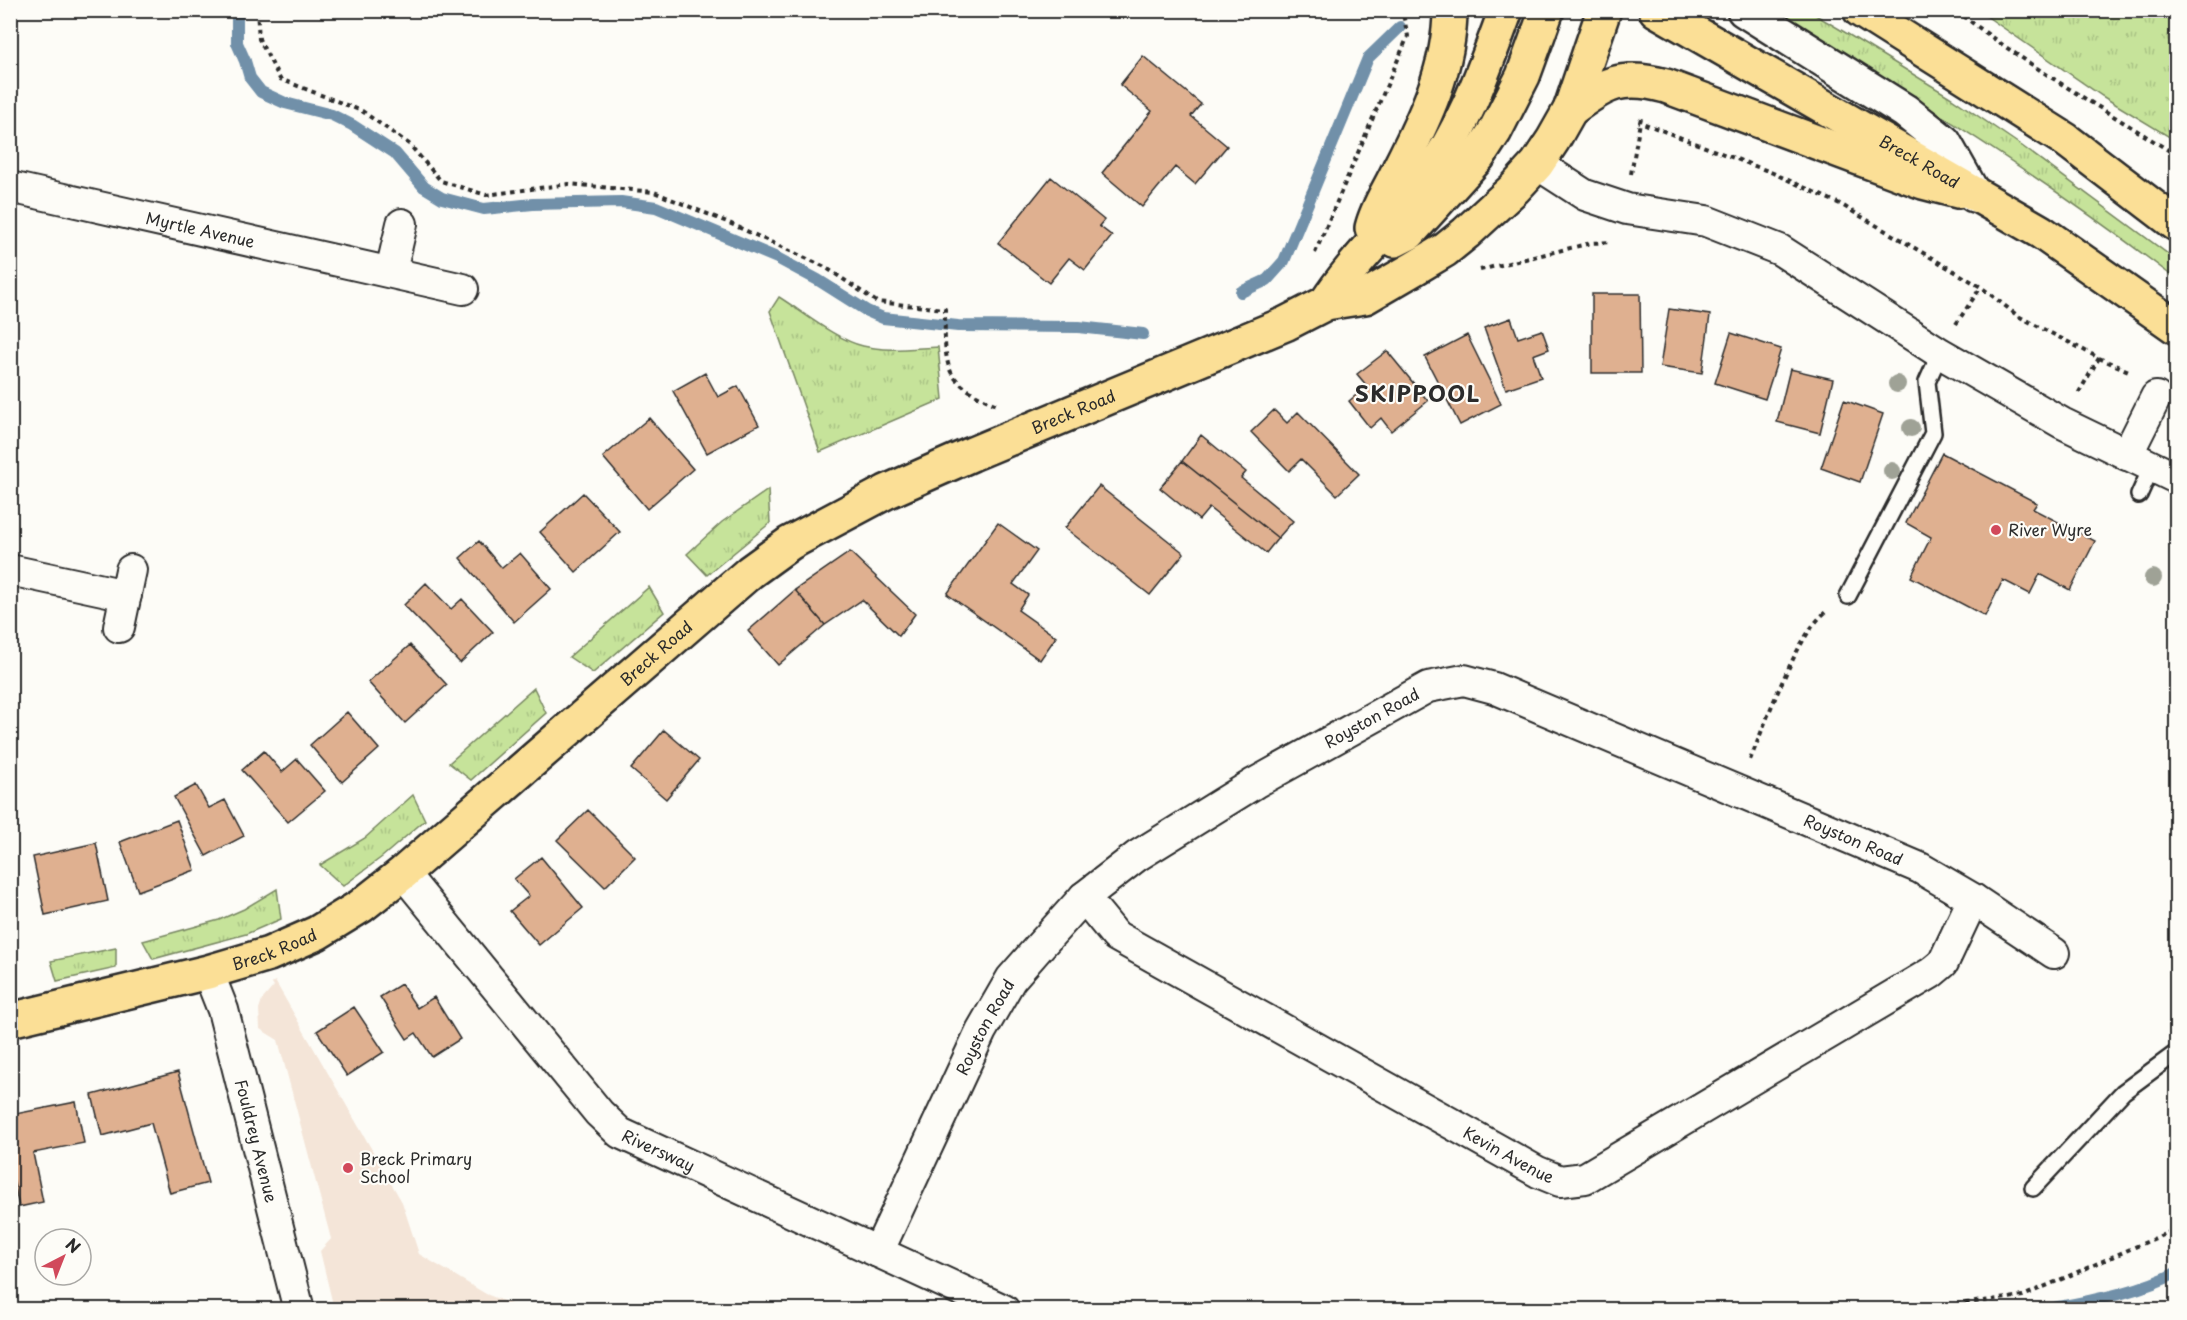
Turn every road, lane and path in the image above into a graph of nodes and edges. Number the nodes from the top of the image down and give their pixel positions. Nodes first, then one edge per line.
1 (257, 10) edge
2 (1402, 10) edge
3 (1450, 10) edge
4 (1506, 10) edge
5 (1547, 10) edge
6 (1604, 10) edge
7 (1656, 10) edge
8 (1744, 10) edge
9 (1860, 10) edge
10 (1956, 10) edge
11 (1446, 52) junction
12 (1646, 81) junction
13 (1472, 101) junction
14 (1570, 110) junction
15 (1495, 131) junction
16 (2176, 154) edge
17 (1537, 164) junction
18 (10, 188) edge
19 (1974, 195) junction
20 (402, 224) dead end
21 (2176, 224) edge
22 (1615, 242) dead end
23 (1366, 253) junction
24 (391, 271) junction
25 (1471, 272) dead end
26 (1981, 287) junction
27 (463, 289) dead end
28 (1326, 303) junction
29 (2176, 327) edge
30 (1940, 353) junction
31 (2156, 397) dead end
32 (990, 410) dead end
33 (2062, 423) junction
34 (2152, 466) edge
35 (2139, 495) dead end
36 (10, 570) edge
37 (1848, 596) joint
38 (119, 627) dead end
39 (1737, 791) junction
40 (403, 873) junction
41 (1084, 897) junction
42 (1973, 899) junction
43 (2054, 953) dead end
44 (208, 972) junction
45 (10, 1020) edge
46 (2176, 1053) edge
47 (2033, 1188) dead end
48 (2176, 1229) edge
49 (878, 1252) junction
50 (299, 1310) edge
51 (1004, 1310) edge
52 (1939, 1310) edge

1 - 32 path
2 - 28 path
3 - 11 main road
4 - 13 main road
5 - 15 main road
6 - 14 main road
7 - 19 main road, Breck Road
8 - 19 main road
9 - 21 main road
10 - 16 path
11 - 13 main road
11 - 23 main road
12 - 14 main road
12 - 19 main road
12 - 26 path
13 - 15 main road
13 - 23 main road
14 - 17 main road, Breck Road
15 - 17 main road
15 - 23 main road
17 - 28 main road, Breck Road
17 - 30 street
18 - 24 street, Myrtle Avenue
19 - 29 main road, Breck Road
20 - 24 street
22 - 25 path
23 - 28 main road
24 - 27 street, Myrtle Avenue
26 - 30 path
26 - 33 path
28 - 40 main road, Breck Road
30 - 33 street
30 - 37 lane
31 - 34 street
33 - 34 street
34 - 35 lane
36 - 38 street
37 - 39 path
39 - 41 street, Royston Road
39 - 42 street, Royston Road
40 - 44 main road, Breck Road
40 - 49 street, Riversway
41 - 42 street, Kevin Avenue
41 - 49 street, Royston Road
42 - 43 street, Royston Road
44 - 45 main road, Breck Road
44 - 50 street, Fouldrey Avenue
46 - 47 lane
48 - 52 path
49 - 51 street, Riversway

